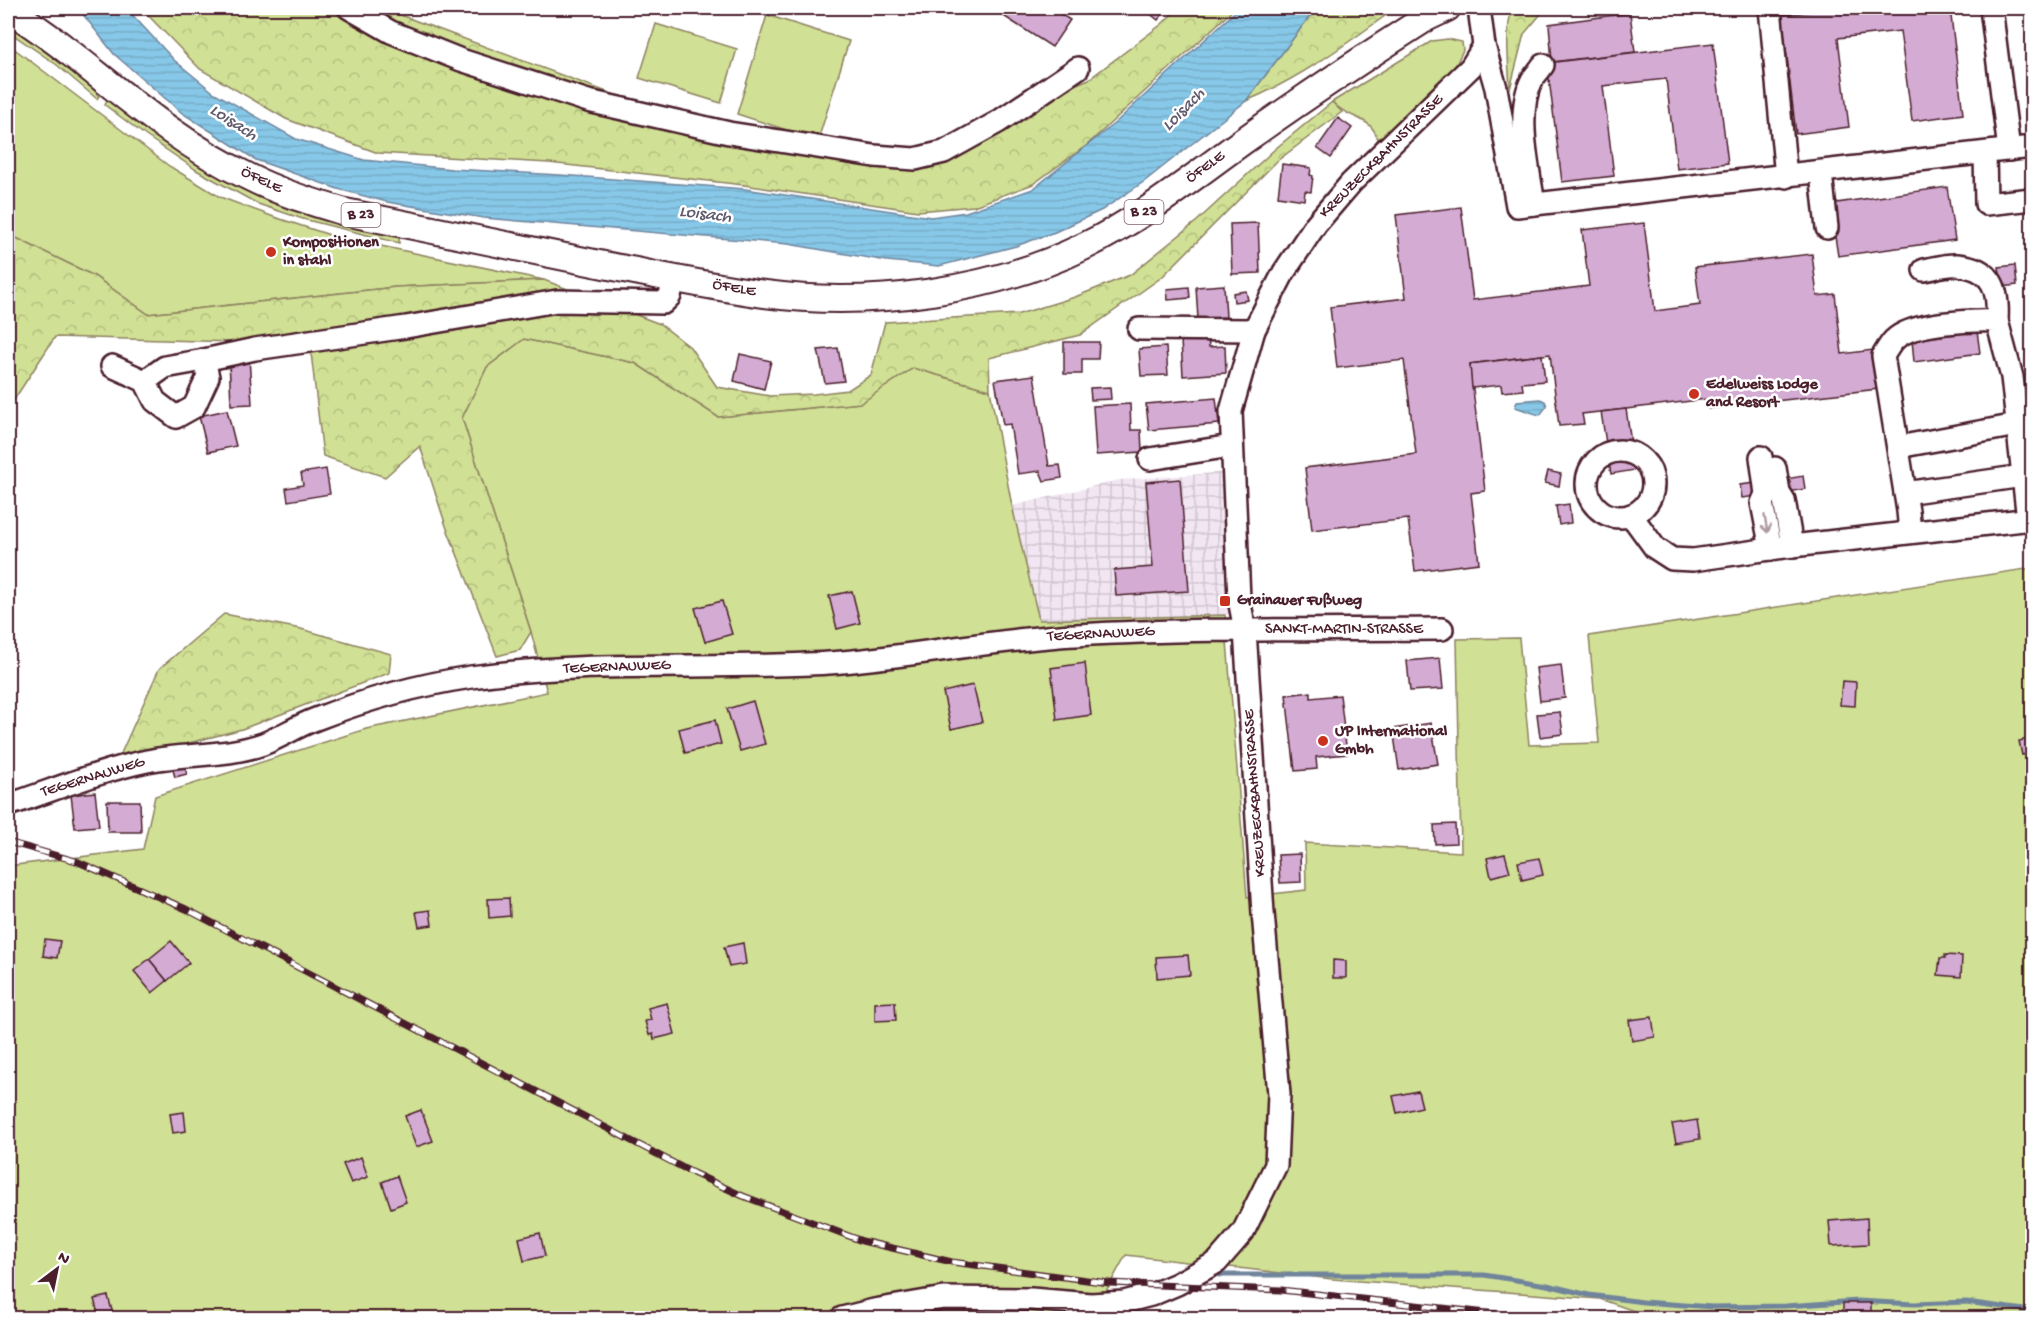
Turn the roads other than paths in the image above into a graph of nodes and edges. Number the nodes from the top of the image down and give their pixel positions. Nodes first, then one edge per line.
1 (8, 8) edge
2 (349, 8) edge
3 (1447, 8) edge
4 (1479, 8) edge
5 (1770, 8) edge
6 (1991, 8) edge
7 (1484, 46) junction
8 (1543, 65) dead end
9 (1078, 68) dead end
10 (2032, 147) edge
11 (2009, 150) junction
12 (1985, 153) junction
13 (1821, 173) junction
14 (1786, 177) junction
15 (2032, 199) edge
16 (1534, 204) junction
17 (1827, 228) dead end
18 (1924, 270) dead end
19 (674, 278) junction
20 (1996, 321) junction
21 (1139, 329) dead end
22 (1254, 330) junction
23 (204, 360) junction
24 (112, 366) dead end
25 (145, 381) junction
26 (2017, 425) junction
27 (1232, 446) junction
28 (1898, 447) junction
29 (1150, 459) dead end
30 (2023, 476) junction
31 (1905, 493) junction
32 (1631, 515) dead end
33 (2030, 520) edge
34 (1910, 532) junction
35 (1792, 546) junction
36 (1771, 549) junction
37 (1442, 629) dead end
38 (1245, 630) junction
39 (8, 805) edge
40 (842, 1318) edge

1 - 19 main road, ÖFELE / B 23
2 - 9 street
3 - 19 main road, ÖFELE / B 23
4 - 7 street
5 - 14 street
6 - 11 street
7 - 16 street
7 - 22 street, KREUZECKBAHNSTRASSE
8 - 16 street
10 - 11 street
11 - 12 street
12 - 13 street
12 - 15 street
13 - 14 street
13 - 17 street
14 - 16 street
18 - 20 street
19 - 23 street
20 - 26 street
20 - 28 street
21 - 22 street
22 - 27 street, KREUZECKBAHNSTRASSE
23 - 25 street
23 - 25 street
24 - 25 street
26 - 28 street
26 - 30 street
27 - 29 street
27 - 38 street, KREUZECKBAHNSTRASSE
28 - 31 street
30 - 31 street
30 - 33 street
31 - 34 street
32 - 36 street
33 - 34 street
34 - 35 street
35 - 36 street
35 -> 36 street
37 - 38 street, SANKT-MARTIN-STRASSE
38 - 39 street, TEGERNAUWEG
38 - 40 street, KREUZECKBAHNSTRASSE

